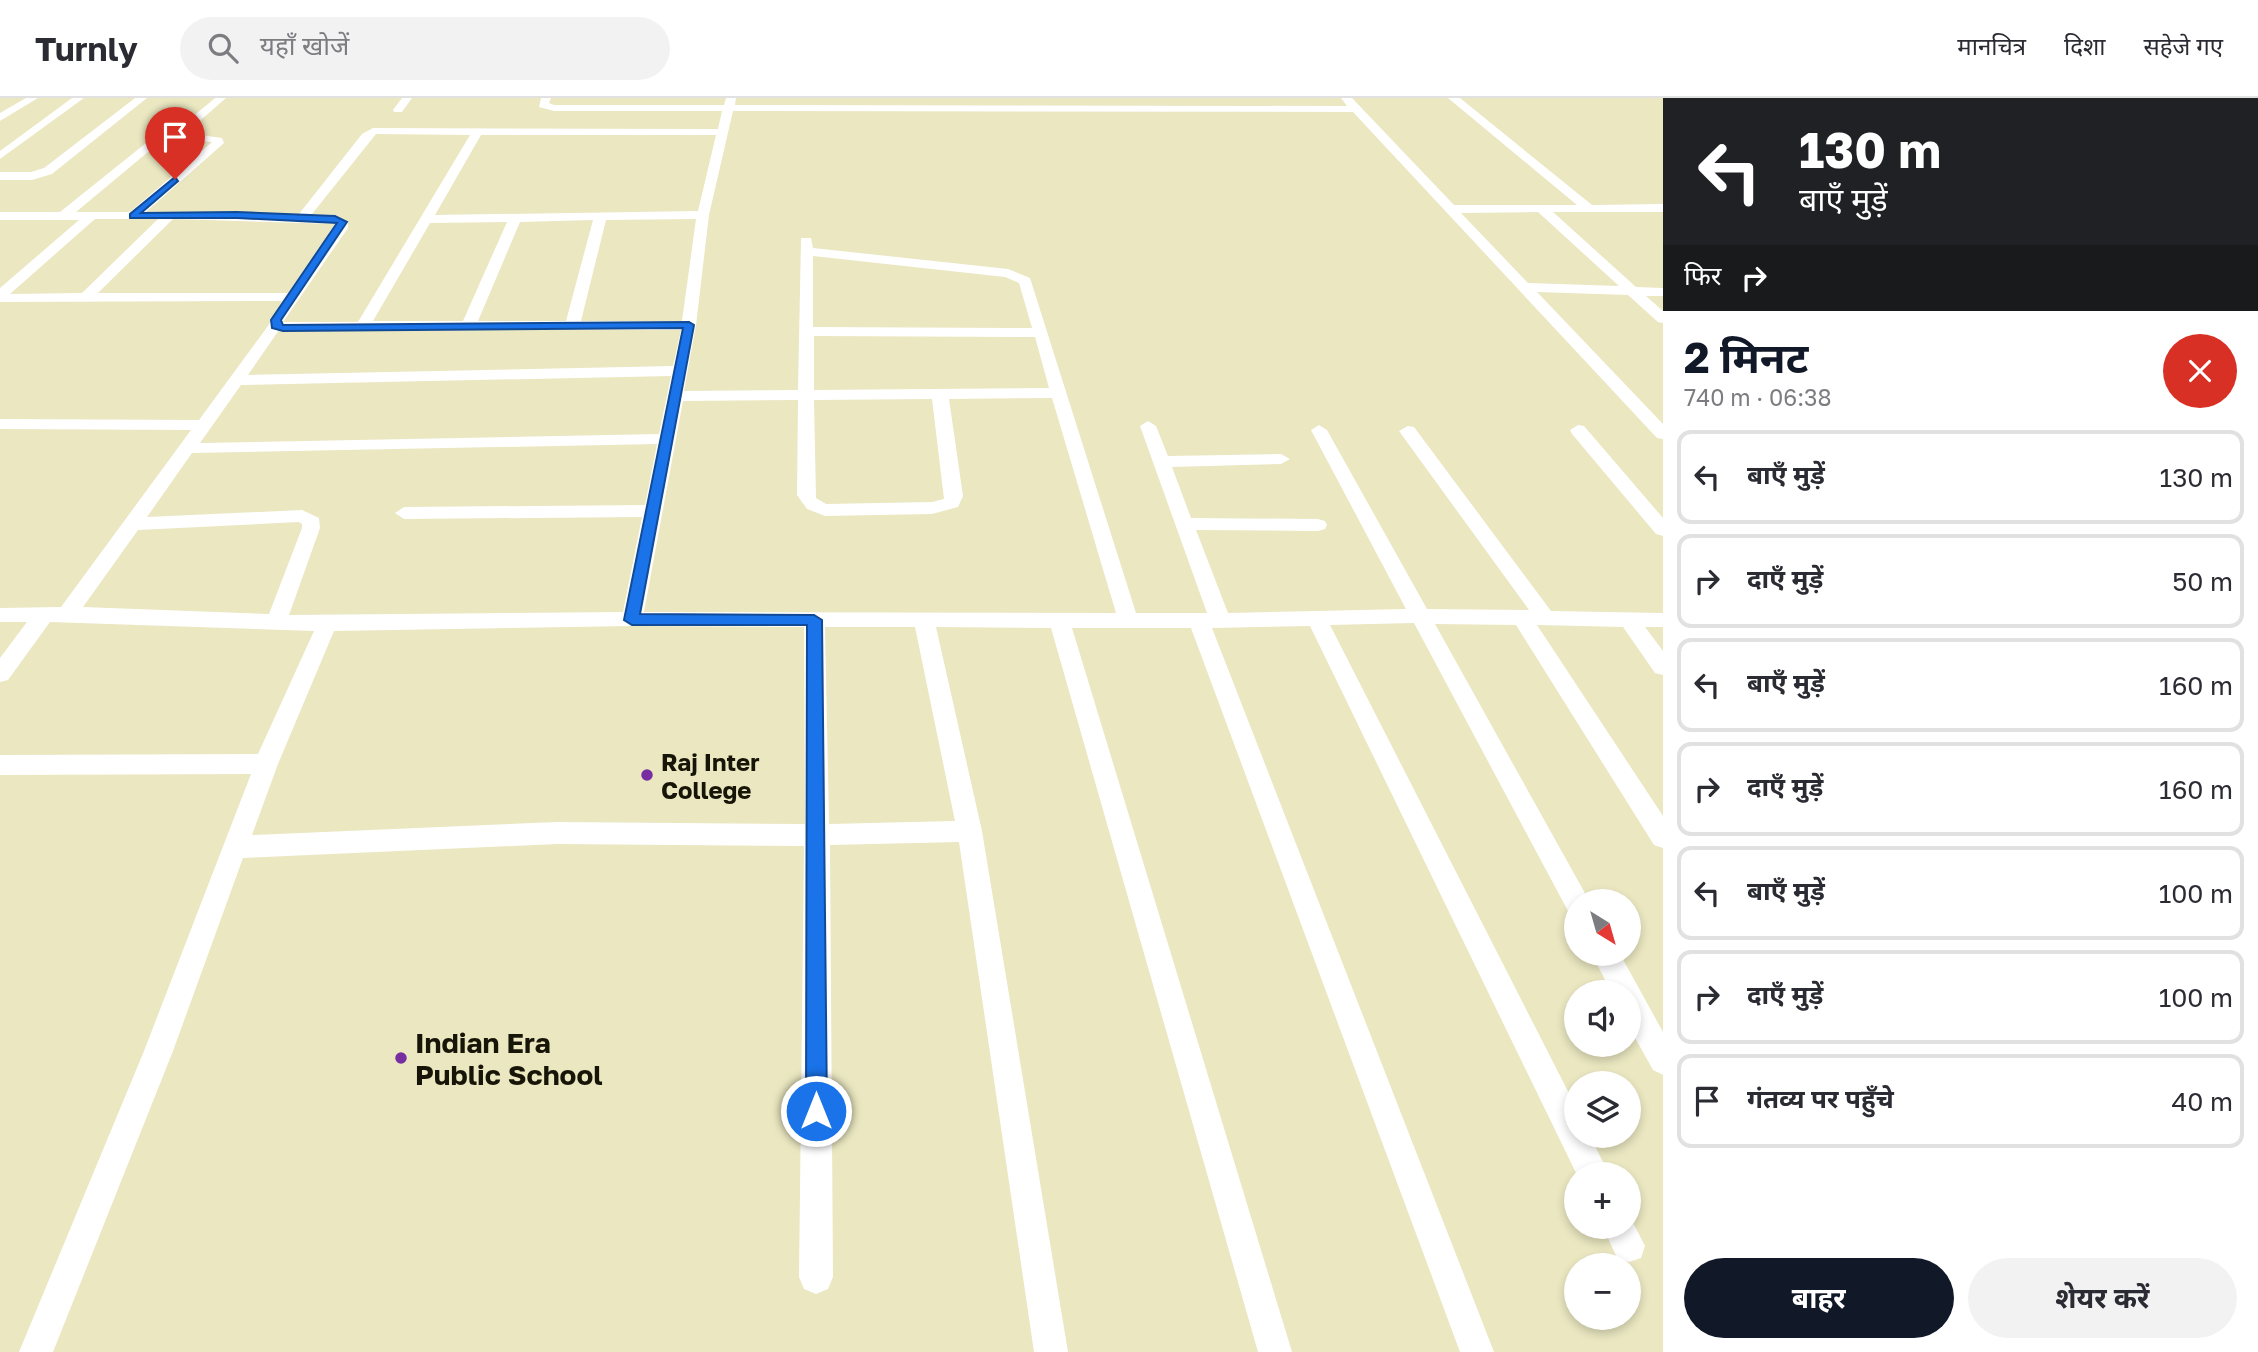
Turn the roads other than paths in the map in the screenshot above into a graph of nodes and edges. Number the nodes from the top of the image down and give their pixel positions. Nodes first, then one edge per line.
1 (33, 98) edge
2 (79, 98) edge
3 (142, 98) edge
4 (221, 98) edge
5 (407, 98) edge
6 (546, 98) edge
7 (1157, 98) edge
8 (1225, 98) edge
9 (1453, 98) edge
10 (611, 103) edge
11 (730, 103) edge
12 (1351, 104) edge
13 (1164, 109) junction
14 (1233, 109) junction
15 (398, 110) dead end
16 (0, 118) edge
17 (478, 131) junction
18 (724, 132) junction
19 (176, 136) junction
20 (0, 156) edge
21 (0, 176) edge
22 (1541, 208) junction
23 (1590, 208) junction
24 (1663, 208) edge
25 (1449, 209) junction
26 (1642, 209) junction
27 (703, 215) junction
28 (63, 216) junction
29 (91, 216) junction
30 (133, 216) junction
31 (169, 216) junction
32 (601, 216) junction
33 (303, 217) junction
34 (516, 217) junction
35 (1663, 218) edge
36 (3, 219) edge
37 (428, 219) junction
38 (1526, 287) junction
39 (1639, 292) junction
40 (1663, 292) edge
41 (0, 297) edge
42 (292, 297) junction
43 (85, 298) junction
44 (1663, 299) edge
45 (1663, 318) edge
46 (572, 325) junction
47 (689, 325) junction
48 (275, 326) junction
49 (363, 326) junction
50 (468, 327) junction
51 (807, 331) junction
52 (1041, 332) junction
53 (679, 371) junction
54 (236, 380) junction
55 (1059, 393) junction
56 (808, 394) junction
57 (940, 394) junction
58 (675, 396) junction
59 (0, 424) edge
60 (204, 425) junction
61 (1148, 426) dead end
62 (1319, 430) dead end
63 (1578, 430) dead end
64 (1408, 431) dead end
65 (1663, 434) edge
66 (668, 439) junction
67 (187, 449) junction
68 (1281, 459) dead end
69 (1161, 462) junction
70 (654, 511) junction
71 (404, 513) dead end
72 (132, 524) junction
73 (1185, 524) junction
74 (1318, 525) dead end
75 (1663, 530) edge
76 (44, 614) junction
77 (66, 614) junction
78 (0, 615) edge
79 (1419, 616) junction
80 (924, 619) junction
81 (1534, 619) junction
82 (632, 620) junction
83 (814, 620) junction
84 (1059, 620) junction
85 (1128, 620) junction
86 (1317, 620) junction
87 (1629, 620) junction
88 (1663, 620) edge
89 (1210, 621) junction
90 (276, 622) junction
91 (327, 624) junction
92 (1663, 667) edge
93 (0, 674) edge
94 (266, 764) junction
95 (0, 765) edge
96 (970, 831) junction
97 (817, 835) junction
98 (1663, 836) edge
99 (235, 847) junction
100 (1569, 889) edge
101 (1641, 1021) edge
102 (1663, 1060) edge
103 (1587, 1162) edge
104 (816, 1277) dead end
105 (36, 1352) edge
106 (1051, 1352) edge
107 (1275, 1352) edge
108 (1477, 1352) edge

1 - 16 street
2 - 20 street
3 - 21 street
4 - 19 street
5 - 15 street
6 - 10 street
7 - 13 street
8 - 14 street
9 - 23 street
10 - 11 street
11 - 13 street
11 - 18 street
12 - 14 street
12 - 25 street
13 - 14 street
17 - 18 street
17 - 33 street
17 - 37 street
18 - 27 street
19 - 28 street
19 - 30 street
22 - 23 street
22 - 25 street
22 - 39 street
23 - 26 street
24 - 26 street
25 - 38 street
26 - 35 street
27 - 32 street
27 - 47 street
28 - 29 street
28 - 36 street
29 - 30 street
29 - 41 street
30 - 31 street
31 - 33 street
31 - 43 street
32 - 34 street
32 - 46 street
33 - 42 street
34 - 37 street
34 - 50 street
37 - 49 street
38 - 39 street
38 - 65 street
39 - 40 street
39 - 44 street
39 - 45 street
41 - 43 street
42 - 43 street
42 - 48 street
46 - 47 street
46 - 50 street
47 - 53 street
48 - 49 street
48 - 54 street
49 - 50 street
51 - 52 street
51 - 52 street
51 - 56 street
52 - 55 street
53 - 54 street
53 - 58 street
54 - 60 street
55 - 57 street
55 - 85 street
56 - 57 street
56 - 57 street
56 - 58 street
58 - 66 street
59 - 60 street
60 - 67 street
61 - 69 street
62 - 79 street
63 - 75 street
64 - 81 street
66 - 67 street
66 - 70 street
67 - 72 street
68 - 69 street
69 - 73 street
70 - 71 street
70 - 82 street
72 - 77 street
72 - 90 street
73 - 74 street
73 - 89 street
76 - 77 street
76 - 78 street
76 - 93 street
77 - 90 street
79 - 81 street
79 - 86 street
79 - 100 street
80 - 83 street
80 - 84 street
80 - 96 street
81 - 87 street
81 - 98 street
82 - 83 street
82 - 91 street
83 - 97 street
84 - 85 street
84 - 107 street
85 - 89 street
86 - 89 street
86 - 103 street
87 - 88 street
87 - 92 street
89 - 108 street
90 - 91 street
91 - 94 street
94 - 95 street
94 - 99 street
96 - 97 street
96 - 106 street
97 - 99 street
97 - 104 street
99 - 105 street
101 - 102 street

